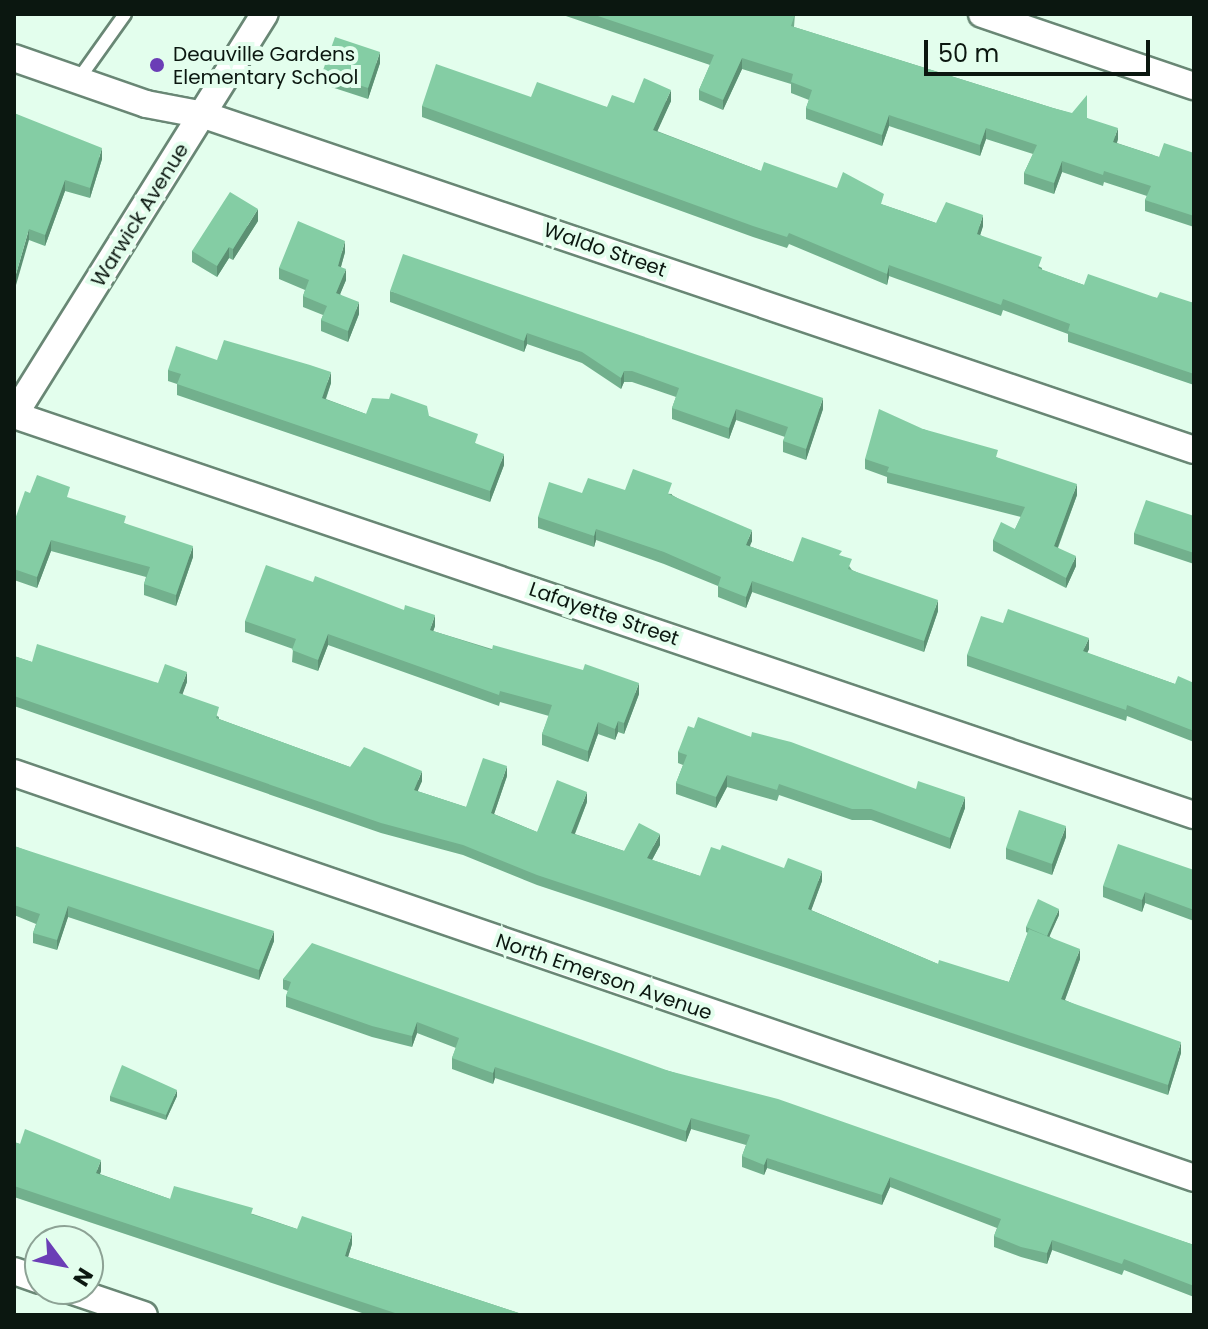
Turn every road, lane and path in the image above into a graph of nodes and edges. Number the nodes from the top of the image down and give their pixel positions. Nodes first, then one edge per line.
1 (125, 14) edge
2 (265, 14) edge
3 (982, 14) edge
4 (14, 58) edge
5 (78, 81) junction
6 (1194, 86) edge
7 (204, 115) junction
8 (14, 415) edge
9 (1194, 450) edge
10 (14, 773) edge
11 (1194, 815) edge
12 (1194, 1178) edge
13 (104, 1301) edge
14 (144, 1315) edge

1 - 5 lane
2 - 7 street, Warwick Avenue
3 - 6 street
4 - 5 street, Waldo Street
5 - 7 street, Waldo Street
7 - 8 street, Warwick Avenue
7 - 9 street, Waldo Street
8 - 11 street, Lafayette Street
10 - 12 street, North Emerson Avenue
13 - 14 street

